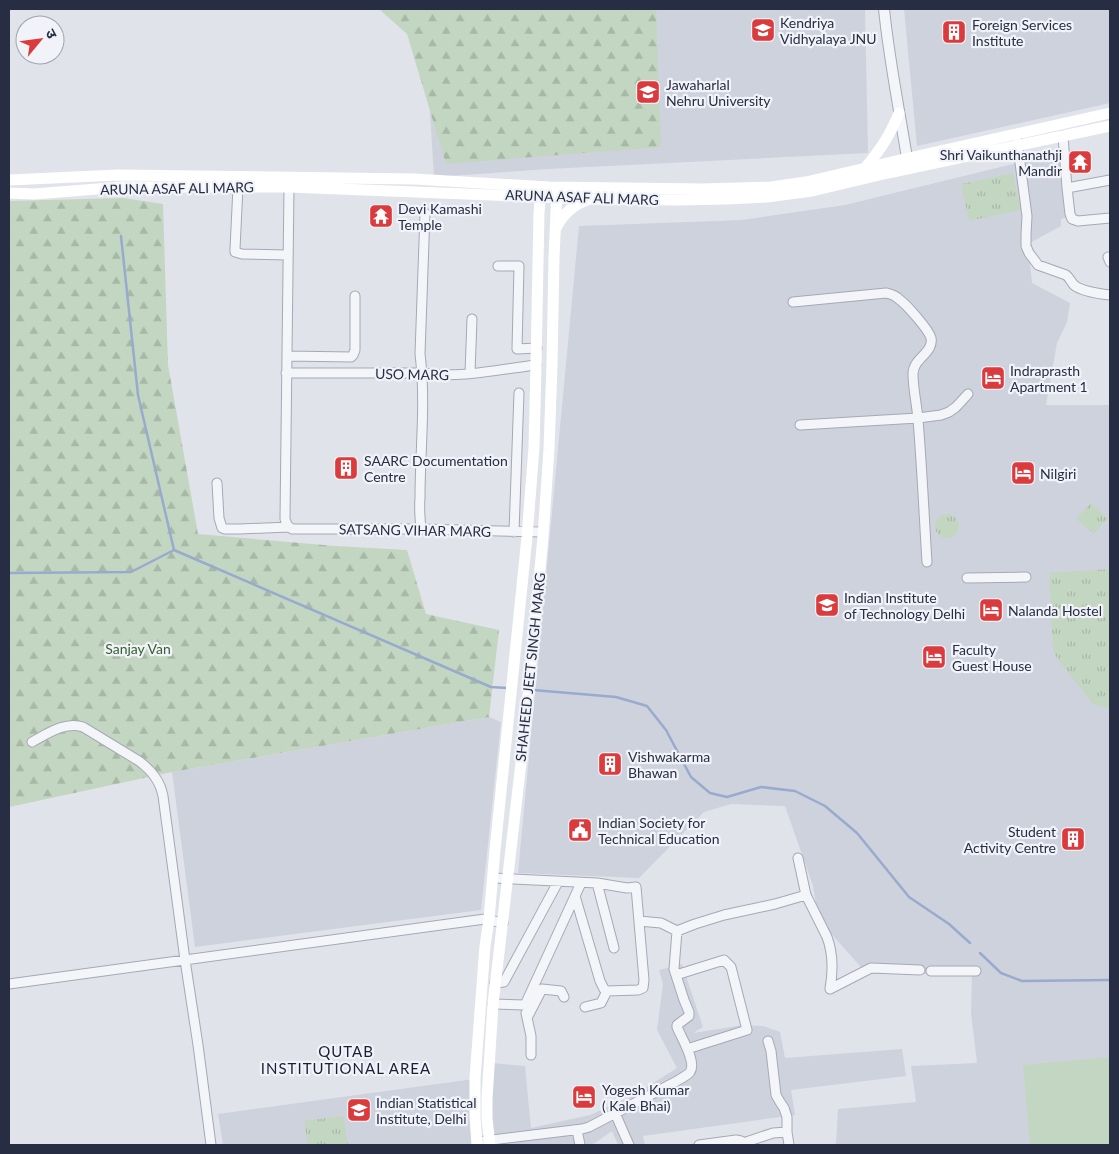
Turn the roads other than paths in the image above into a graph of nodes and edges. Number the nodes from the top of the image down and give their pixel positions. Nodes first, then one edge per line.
1 (884, 9) edge
2 (890, 9) edge
3 (899, 113) junction
4 (1110, 113) edge
5 (1110, 126) edge
6 (1063, 136) junction
7 (1017, 139) junction
8 (910, 161) junction
9 (865, 168) junction
10 (9, 180) edge
11 (414, 180) junction
12 (1110, 180) edge
13 (238, 187) junction
14 (289, 187) junction
15 (1067, 188) junction
16 (541, 191) junction
17 (414, 192) junction
18 (557, 192) junction
19 (9, 193) edge
20 (593, 199) junction
21 (424, 213) dead end
22 (1110, 218) edge
23 (556, 228) junction
24 (288, 255) junction
25 (498, 266) dead end
26 (1110, 295) edge
27 (356, 296) dead end
28 (793, 302) dead end
29 (472, 319) dead end
30 (537, 348) junction
31 (287, 356) junction
32 (536, 365) junction
33 (286, 373) junction
34 (422, 373) junction
35 (470, 373) junction
36 (519, 393) dead end
37 (968, 394) dead end
38 (918, 418) junction
39 (800, 425) dead end
40 (217, 483) dead end
41 (288, 526) junction
42 (421, 529) junction
43 (514, 532) junction
44 (527, 532) junction
45 (543, 532) junction
46 (927, 562) dead end
47 (1026, 577) dead end
48 (967, 578) dead end
49 (32, 742) dead end
50 (798, 858) dead end
51 (493, 878) junction
52 (508, 879) junction
53 (558, 882) junction
54 (581, 883) junction
55 (597, 883) junction
56 (806, 895) junction
57 (575, 896) junction
58 (489, 919) junction
59 (639, 921) junction
60 (502, 923) junction
61 (677, 931) junction
62 (614, 948) dead end
63 (185, 960) junction
64 (920, 970) dead end
65 (931, 971) dead end
66 (976, 971) dead end
67 (676, 976) junction
68 (495, 983) junction
69 (9, 984) edge
70 (607, 991) junction
71 (564, 997) dead end
72 (493, 1004) junction
73 (524, 1005) junction
74 (585, 1007) dead end
75 (527, 1018) junction
76 (768, 1041) dead end
77 (687, 1049) junction
78 (531, 1055) dead end
79 (615, 1113) junction
80 (578, 1130) junction
81 (787, 1132) junction
82 (490, 1143) edge
83 (477, 1144) edge
84 (743, 1144) edge
85 (211, 1145) edge
86 (580, 1145) edge
87 (629, 1145) edge
88 (699, 1145) edge
89 (789, 1145) edge

1 - 3 street
2 - 8 street
3 - 8 street
3 - 9 main road
4 - 7 main road
5 - 6 main road
6 - 7 main road
6 - 15 street
7 - 8 main road
7 - 26 street
8 - 9 main road, ARUNA ASAF ALI MARG
8 - 20 main road, ARUNA ASAF ALI MARG
9 - 18 main road, ARUNA ASAF ALI MARG
10 - 11 main road, ARUNA ASAF ALI MARG
11 - 16 main road, ARUNA ASAF ALI MARG
11 - 17 street
12 - 15 street
13 - 14 main road, ARUNA ASAF ALI MARG
13 - 19 main road, ARUNA ASAF ALI MARG
13 - 24 street
14 - 17 main road, ARUNA ASAF ALI MARG
14 - 24 street
15 - 22 street
16 - 17 main road, ARUNA ASAF ALI MARG
16 - 18 main road, ARUNA ASAF ALI MARG
16 - 30 main road, SHAHEED JEET SINGH MARG
18 - 20 main road, ARUNA ASAF ALI MARG
18 - 23 main road, SHAHEED JEET SINGH MARG
20 - 23 main road
21 - 34 street
23 - 45 main road, SHAHEED JEET SINGH MARG
24 - 31 street
25 - 30 street
27 - 31 street
28 - 38 street
29 - 35 street
30 - 32 main road, SHAHEED JEET SINGH MARG
31 - 33 street
32 - 35 street, USO MARG
32 - 44 main road, SHAHEED JEET SINGH MARG
33 - 34 street, USO MARG
33 - 41 street
34 - 35 street, USO MARG
34 - 42 street
36 - 43 street
37 - 38 street
38 - 39 street
38 - 46 street
40 - 41 street, SATSANG VIHAR MARG
41 - 42 street, SATSANG VIHAR MARG
42 - 43 street, SATSANG VIHAR MARG
43 - 44 street, SATSANG VIHAR MARG
44 - 45 street, SATSANG VIHAR MARG
44 - 51 main road, SHAHEED JEET SINGH MARG
45 - 52 main road, SHAHEED JEET SINGH MARG
47 - 48 street
49 - 63 street
50 - 56 street
51 - 52 street
51 - 58 main road, SHAHEED JEET SINGH MARG
52 - 53 street
52 - 60 main road, SHAHEED JEET SINGH MARG
53 - 54 street
53 - 68 street
54 - 55 street
54 - 57 street
55 - 59 street
55 - 62 street
56 - 61 street
56 - 64 street
57 - 70 street
57 - 73 street
58 - 60 street
58 - 63 street
58 - 83 main road, SHAHEED JEET SINGH MARG
59 - 61 street
59 - 70 street
60 - 68 main road, SHAHEED JEET SINGH MARG
61 - 67 street
63 - 69 street
63 - 85 street
65 - 66 street
67 - 77 street
67 - 77 street
68 - 72 main road, SHAHEED JEET SINGH MARG
70 - 74 street
71 - 75 street
72 - 73 street
72 - 82 main road, SHAHEED JEET SINGH MARG
73 - 75 street
75 - 78 street
76 - 81 street
77 - 79 street
79 - 80 street
79 - 87 street
80 - 82 street
80 - 86 street
81 - 84 street
81 - 89 street
82 - 83 street
84 - 88 street

